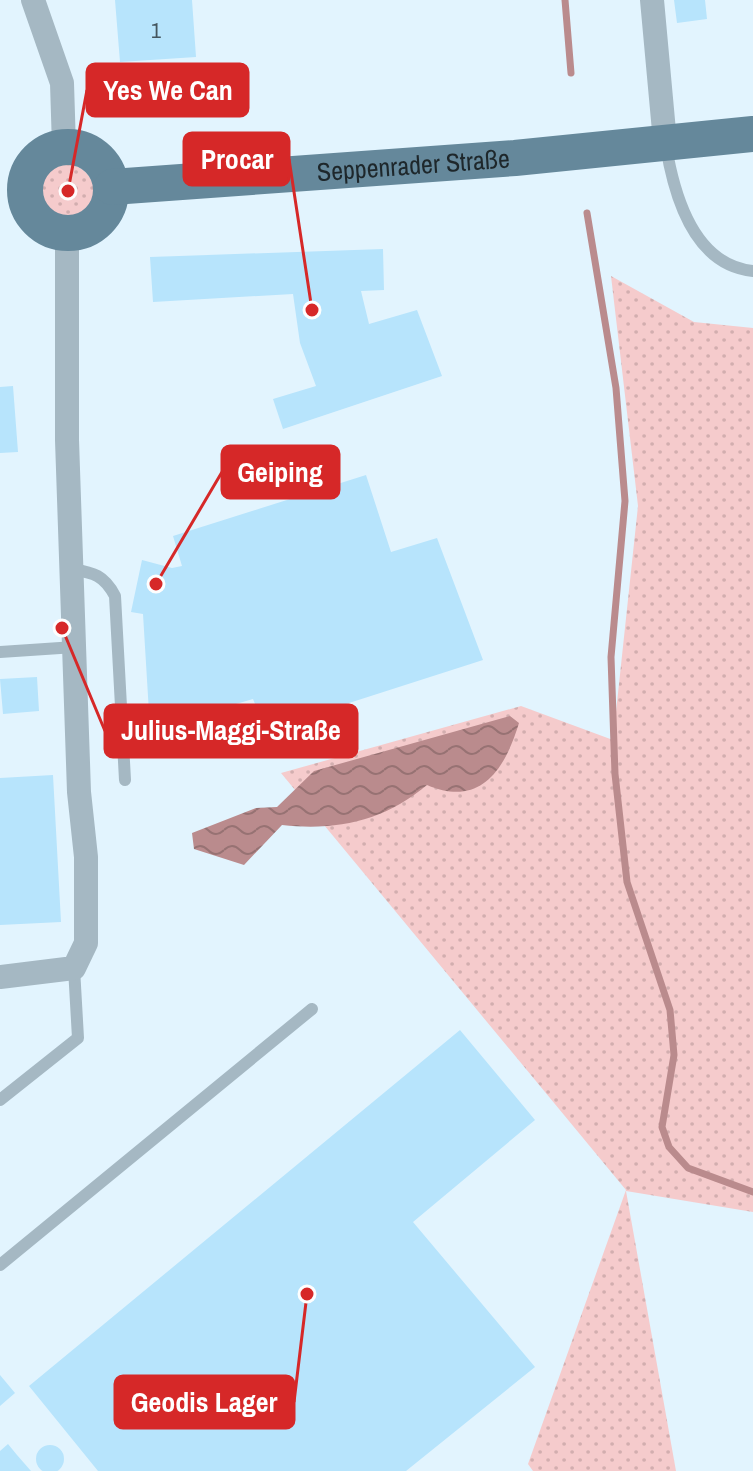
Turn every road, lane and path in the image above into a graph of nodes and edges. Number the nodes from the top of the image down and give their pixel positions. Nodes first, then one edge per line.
1 (33, 0) edge
2 (652, 0) edge
3 (753, 134) edge
4 (665, 142) junction
5 (64, 147) junction
6 (112, 187) junction
7 (12, 195) edge
8 (67, 234) junction
9 (753, 271) edge
10 (72, 569) junction
11 (75, 647) junction
12 (0, 652) edge
13 (125, 780) dead end
14 (74, 968) junction
15 (0, 977) edge
16 (312, 1009) dead end
17 (0, 1100) edge
18 (0, 1265) edge

1 - 5 street
2 - 4 street
3 - 4 main road, Seppenrader Straße
4 - 6 main road, Seppenrader Straße
4 - 9 lane
5 - 6 main road
5 - 7 main road
6 - 8 main road
7 - 8 main road
8 - 10 street
10 - 11 street
10 - 13 lane
11 - 12 lane
11 - 14 street
14 - 15 street
14 - 17 lane
16 - 18 lane

